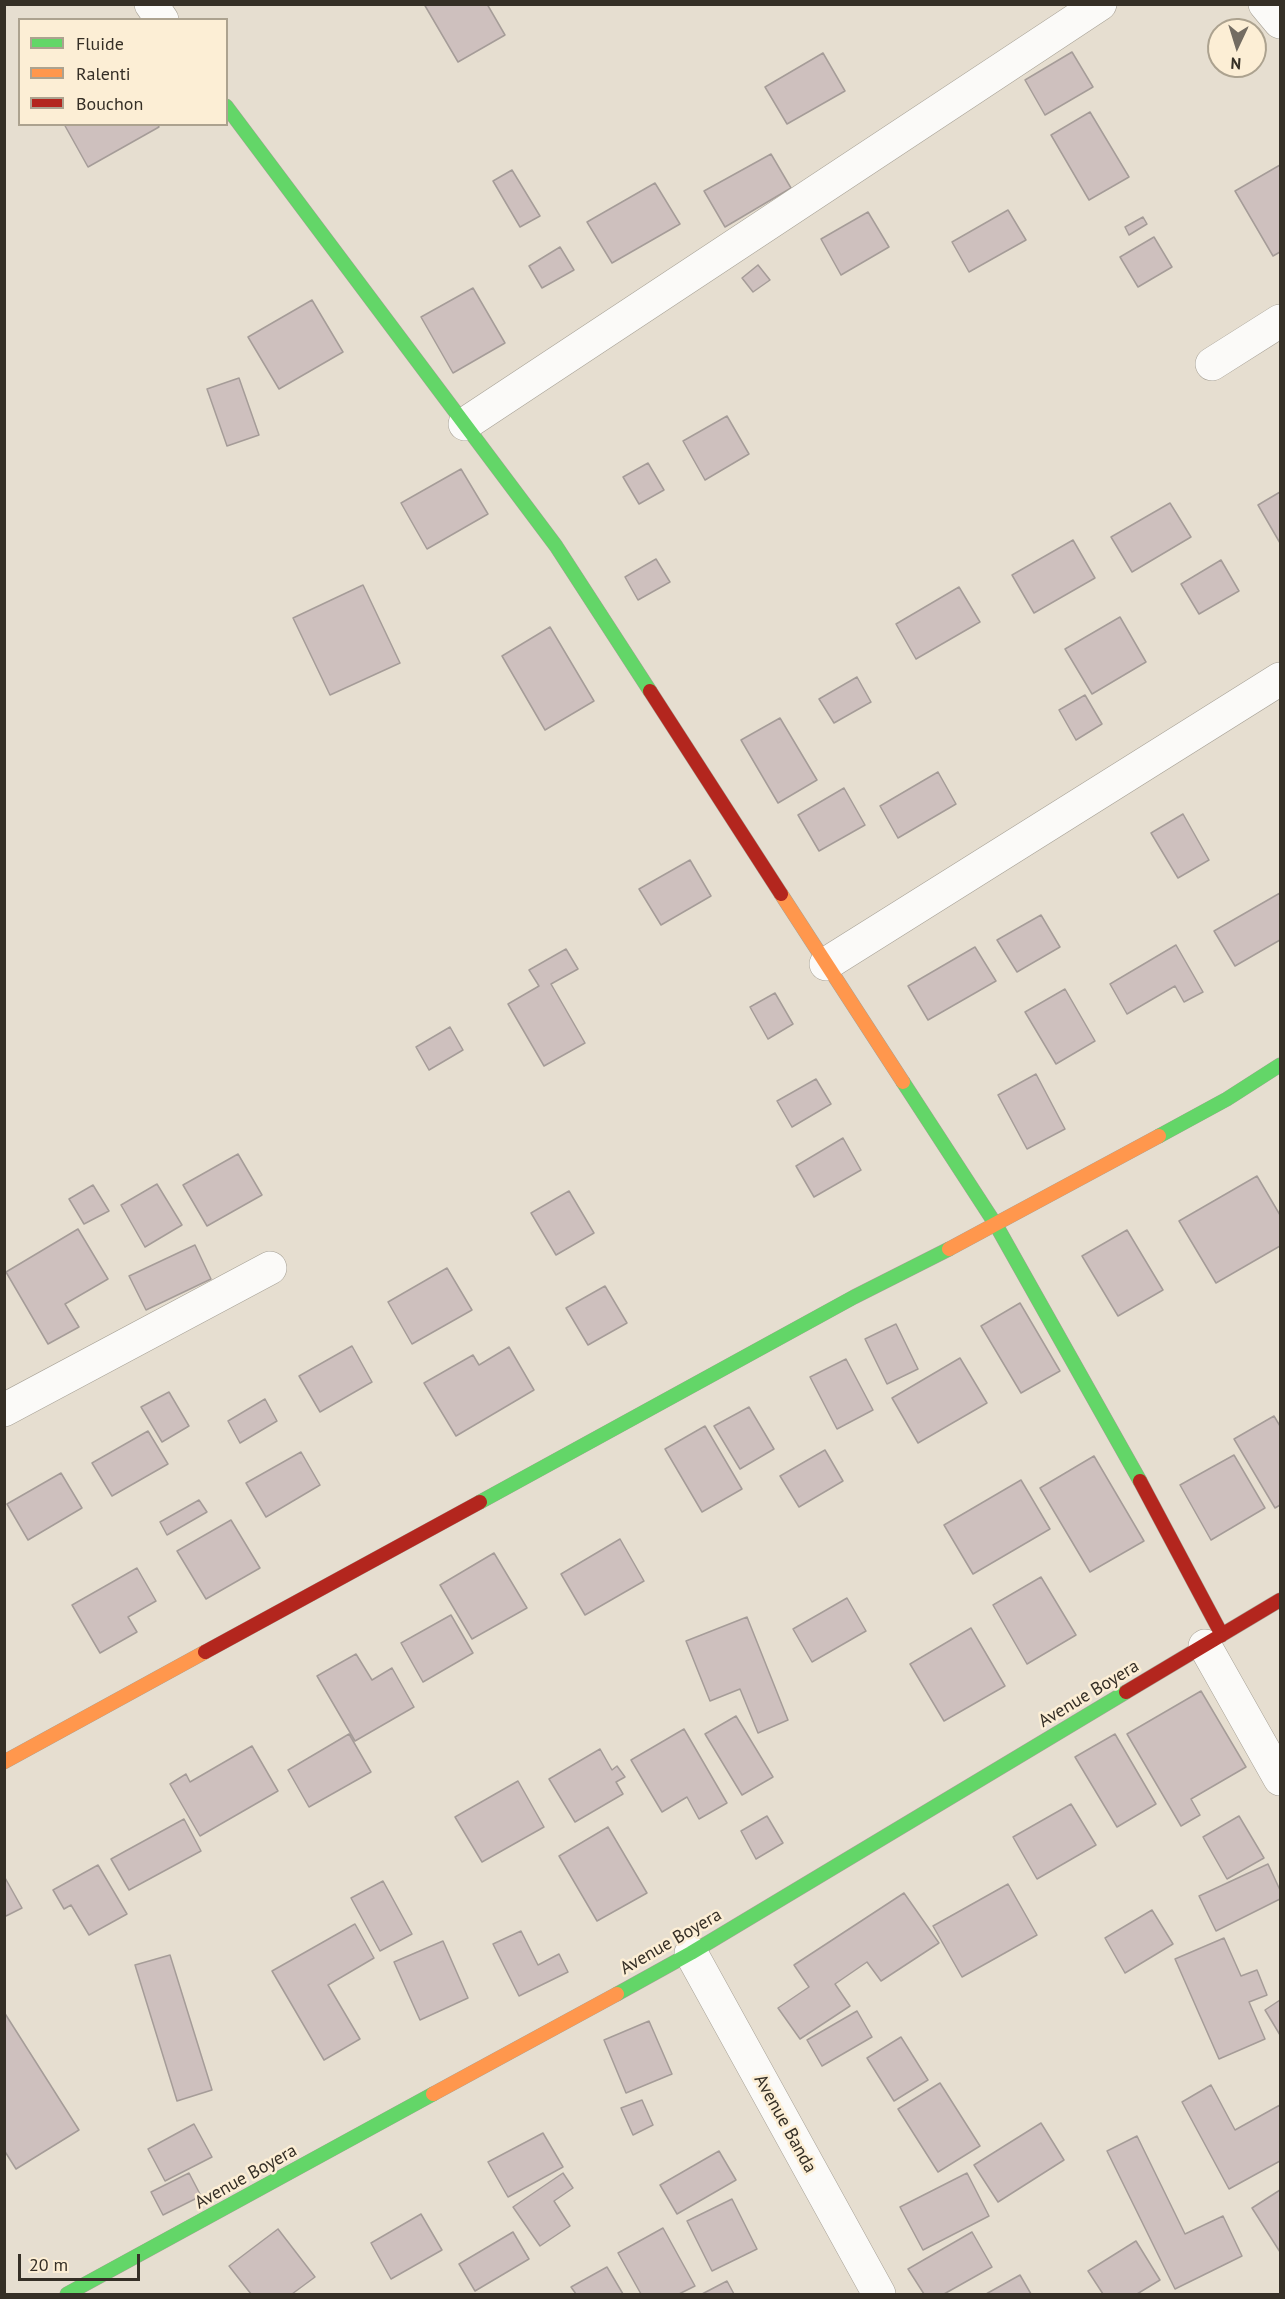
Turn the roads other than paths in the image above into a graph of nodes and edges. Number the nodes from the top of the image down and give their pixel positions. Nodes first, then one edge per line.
1 (151, 4) edge
2 (1100, 4) edge
3 (1266, 4) edge
4 (161, 18) edge
5 (1281, 22) edge
6 (228, 109) edge
7 (1281, 321) edge
8 (1212, 364) dead end
9 (465, 424) junction
10 (1281, 679) edge
11 (826, 964) junction
12 (1281, 1065) edge
13 (996, 1226) junction
14 (270, 1268) dead end
15 (4, 1410) edge
16 (1281, 1600) edge
17 (1213, 1641) junction
18 (4, 1762) edge
19 (1281, 1779) edge
20 (691, 1953) junction
21 (68, 2295) edge
22 (879, 2295) edge

1 - 4 street
2 - 9 street
3 - 5 street
6 - 9 street
7 - 8 street
9 - 11 street
10 - 11 street
11 - 13 street
12 - 13 street
13 - 17 street
13 - 18 street
14 - 15 street
16 - 17 street, Avenue Boyera
17 - 19 street
17 - 20 street, Avenue Boyera
20 - 21 street, Avenue Boyera
20 - 22 street, Avenue Banda

